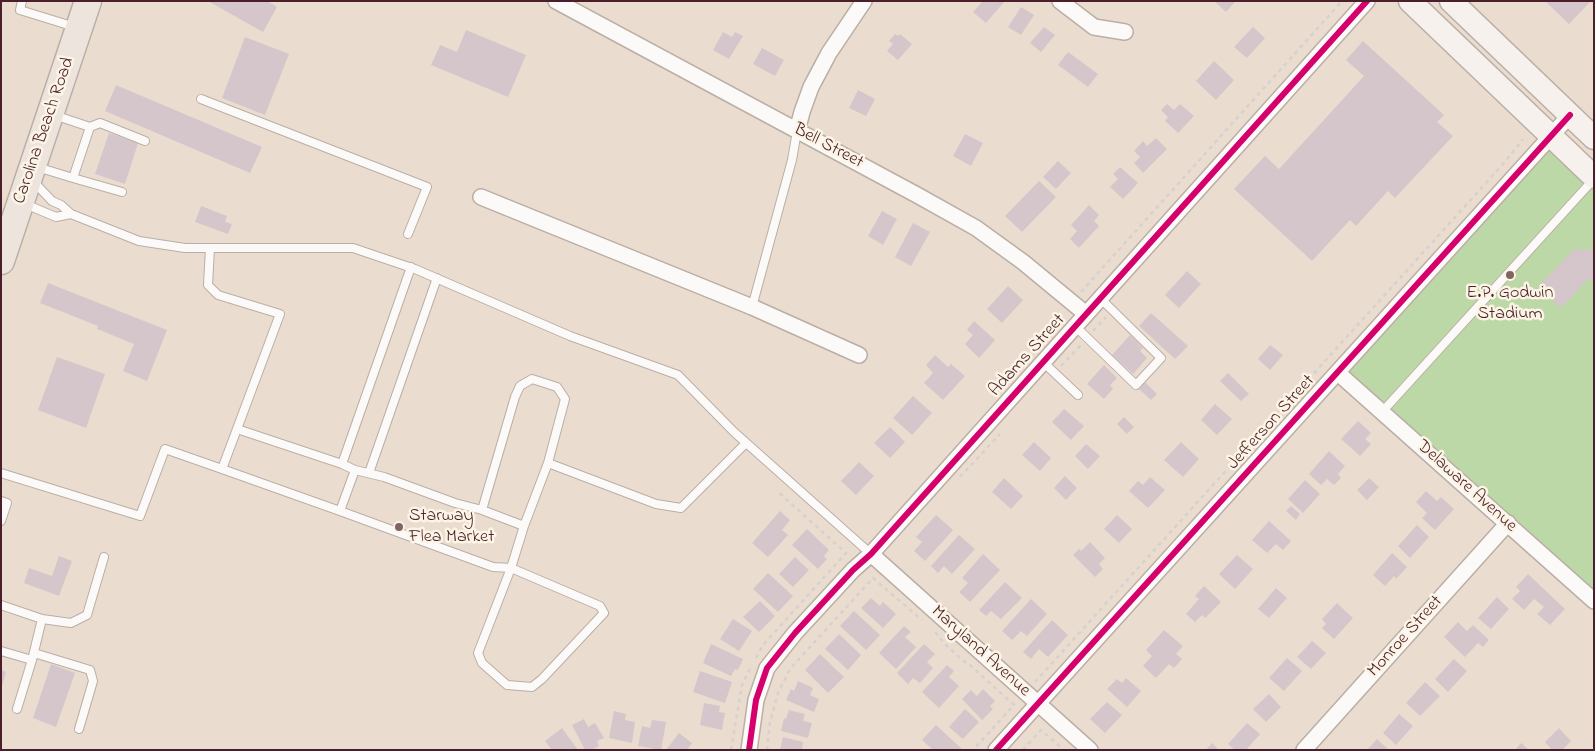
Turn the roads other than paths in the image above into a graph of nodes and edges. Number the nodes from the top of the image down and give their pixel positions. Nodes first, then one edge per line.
1 (22, 1) edge
2 (88, 1) edge
3 (556, 1) edge
4 (864, 1) edge
5 (1060, 1) edge
6 (1367, 1) edge
7 (1410, 1) edge
8 (1451, 1) edge
9 (79, 29) junction
10 (1125, 32) dead end
11 (201, 99) dead end
12 (51, 114) junction
13 (1570, 116) junction
14 (90, 127) junction
15 (797, 131) junction
16 (1551, 136) junction
17 (1594, 138) edge
18 (144, 140) dead end
19 (31, 172) junction
20 (73, 178) junction
21 (1594, 178) edge
22 (122, 192) dead end
23 (481, 197) dead end
24 (21, 202) junction
25 (71, 214) junction
26 (408, 234) dead end
27 (210, 248) junction
28 (1, 261) edge
29 (411, 267) junction
30 (437, 278) junction
31 (1100, 298) junction
32 (752, 307) junction
33 (1086, 314) junction
34 (1075, 326) junction
35 (859, 354) dead end
36 (1043, 362) junction
37 (1338, 373) junction
38 (1078, 395) dead end
39 (1382, 412) junction
40 (237, 428) junction
41 (746, 443) junction
42 (548, 463) junction
43 (342, 464) junction
44 (222, 469) junction
45 (355, 470) junction
46 (1, 473) edge
47 (368, 473) junction
48 (1, 501) edge
49 (482, 510) junction
50 (340, 511) junction
51 (1, 521) edge
52 (1508, 523) junction
53 (524, 526) junction
54 (871, 554) junction
55 (104, 557) dead end
56 (511, 568) junction
57 (1594, 601) edge
58 (1, 605) edge
59 (42, 619) junction
60 (1, 651) edge
61 (33, 657) junction
62 (1038, 703) junction
63 (17, 709) dead end
64 (79, 729) dead end
65 (749, 750) edge
66 (996, 750) edge
67 (1090, 750) edge
68 (1304, 750) edge

1 - 9 lane
2 - 9 highway, Carolina Beach Road
3 - 15 street, Bell Street
4 - 15 street
5 - 10 street
6 - 31 street, Adams Street
7 - 16 main road
8 - 13 main road
9 - 12 highway, Carolina Beach Road
11 - 26 lane
12 - 14 lane
12 - 19 highway, Carolina Beach Road
13 - 16 street, Jefferson Street
13 - 17 main road
14 - 18 lane
14 - 20 lane
15 - 32 lane
15 - 33 street, Bell Street
16 - 21 main road
16 - 37 street, Jefferson Street
19 - 20 lane
19 - 24 highway, Carolina Beach Road
19 - 25 lane
20 - 22 lane
21 - 39 lane
23 - 32 street
24 - 25 lane
24 - 28 highway, Carolina Beach Road
25 - 27 lane
27 - 29 lane
27 - 40 lane
29 - 30 lane
29 - 43 lane
30 - 41 lane
30 - 47 lane
31 - 33 street, Adams Street
31 - 34 lane
32 - 35 street
33 - 34 street, Adams Street
34 - 36 street, Adams Street
36 - 38 lane
36 - 54 street, Adams Street
37 - 39 street, Delaware Avenue
37 - 62 street, Jefferson Street
39 - 52 street, Delaware Avenue
40 - 43 lane
40 - 44 lane
41 - 42 lane
41 - 54 lane
42 - 49 lane
42 - 53 lane
43 - 45 lane
44 - 46 lane
44 - 50 lane
45 - 47 lane
45 - 50 lane
47 - 49 lane
48 - 51 lane
49 - 53 lane
50 - 56 lane
52 - 57 street, Delaware Avenue
52 - 68 street, Monroe Street
53 - 56 lane
54 - 62 street, Maryland Avenue
54 - 65 street, Adams Street
55 - 59 lane
56 - 56 lane
58 - 59 lane
59 - 61 lane
60 - 61 lane
61 - 63 lane
61 - 64 lane
62 - 66 street, Jefferson Street
62 - 67 street, Maryland Avenue

